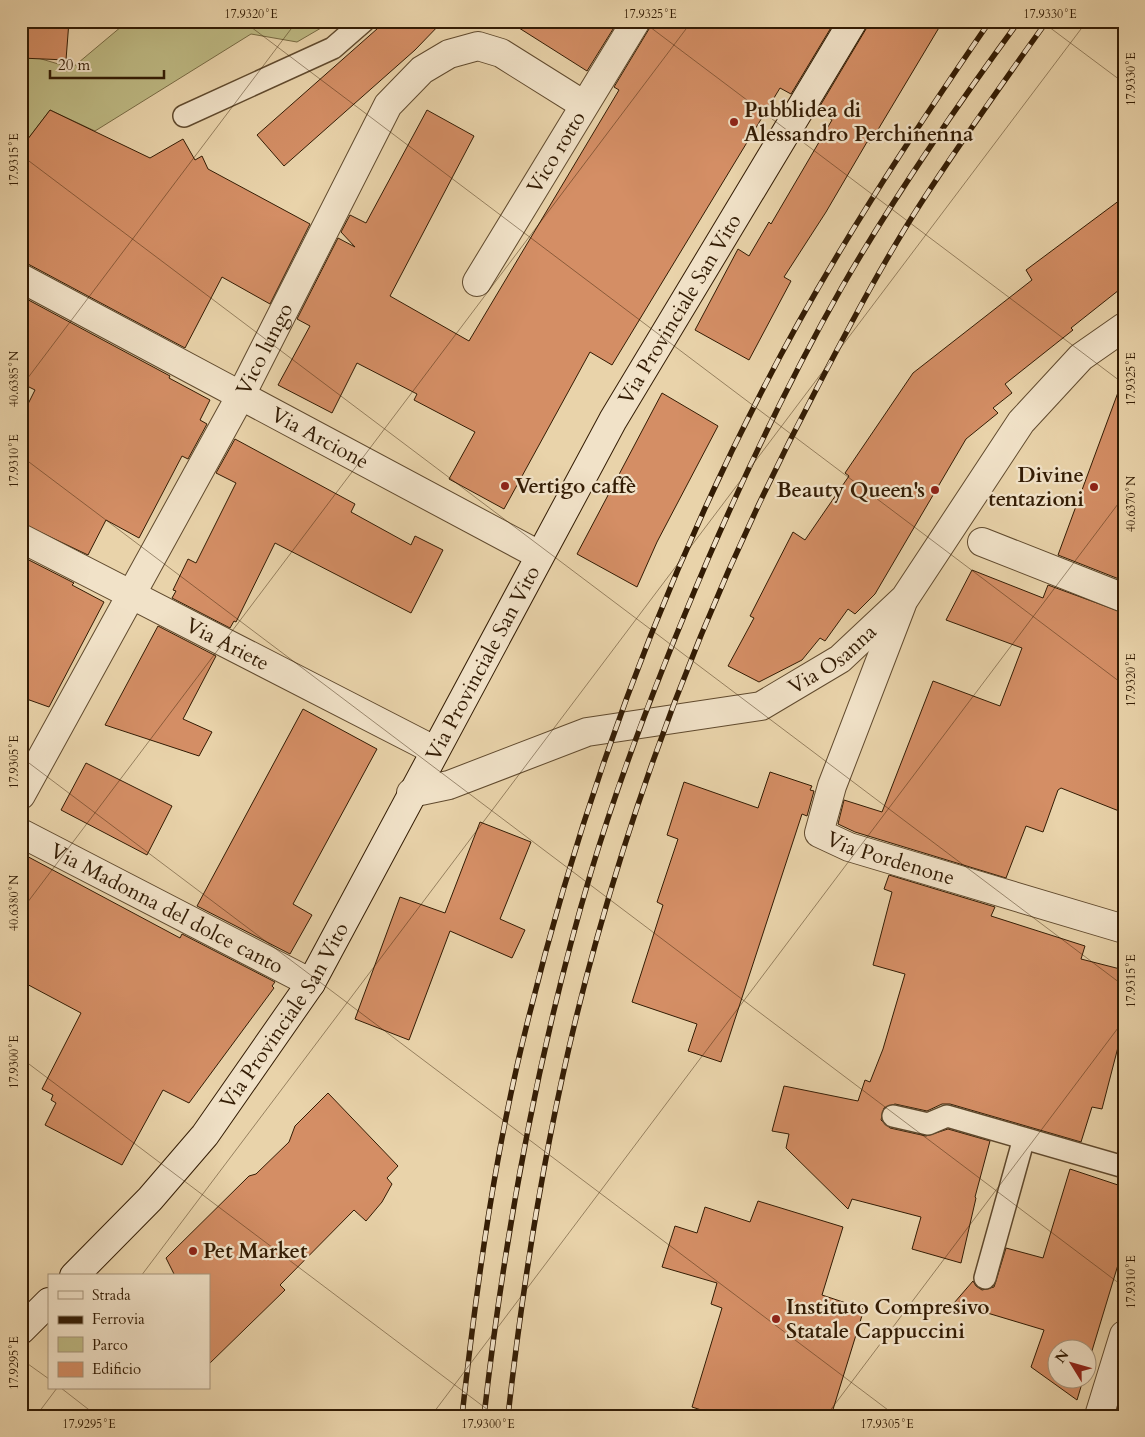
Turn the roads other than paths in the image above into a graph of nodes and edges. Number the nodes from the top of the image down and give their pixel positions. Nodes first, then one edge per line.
1 (364, 21) edge
2 (636, 21) edge
3 (853, 21) edge
4 (584, 105) junction
5 (184, 116) dead end
6 (21, 278) edge
7 (477, 282) dead end
8 (1124, 327) edge
9 (240, 397) junction
10 (21, 538) edge
11 (982, 542) dead end
12 (539, 555) junction
13 (131, 596) junction
14 (905, 598) junction
15 (1124, 598) edge
16 (840, 659) junction
17 (876, 674) junction
18 (434, 750) junction
19 (411, 793) junction
20 (21, 795) edge
21 (21, 834) edge
22 (1124, 929) edge
23 (311, 983) junction
24 (893, 1116) dead end
25 (1024, 1138) junction
26 (1124, 1167) edge
27 (76, 1274) edge
28 (985, 1278) dead end
29 (48, 1303) edge
30 (21, 1330) edge
31 (1124, 1335) edge
32 (1099, 1416) edge

1 - 5 lane
2 - 4 street, Vico rotto
3 - 12 street, Via Provinciale San Vito
4 - 7 street, Vico rotto
4 - 9 street, Vico lungo
6 - 9 street, Via Arcione
8 - 14 street, Via Osanna
9 - 12 street, Via Arcione
9 - 13 street, Vico lungo
10 - 13 street, Via Ariete
11 - 15 street
12 - 18 street, Via Provinciale San Vito
13 - 18 street, Via Ariete
13 - 20 street, Vico lungo
14 - 16 street, Via Osanna
14 - 17 street, Via Pordenone
16 - 17 street
16 - 19 street, Via Osanna
17 - 22 street, Via Pordenone
18 - 19 street, Via Provinciale San Vito
19 - 23 street, Via Provinciale San Vito
21 - 23 street, Via Madonna del dolce canto
23 - 27 street, Via Provinciale San Vito
24 - 25 lane
25 - 26 lane
25 - 28 lane
29 - 30 street
31 - 32 street

